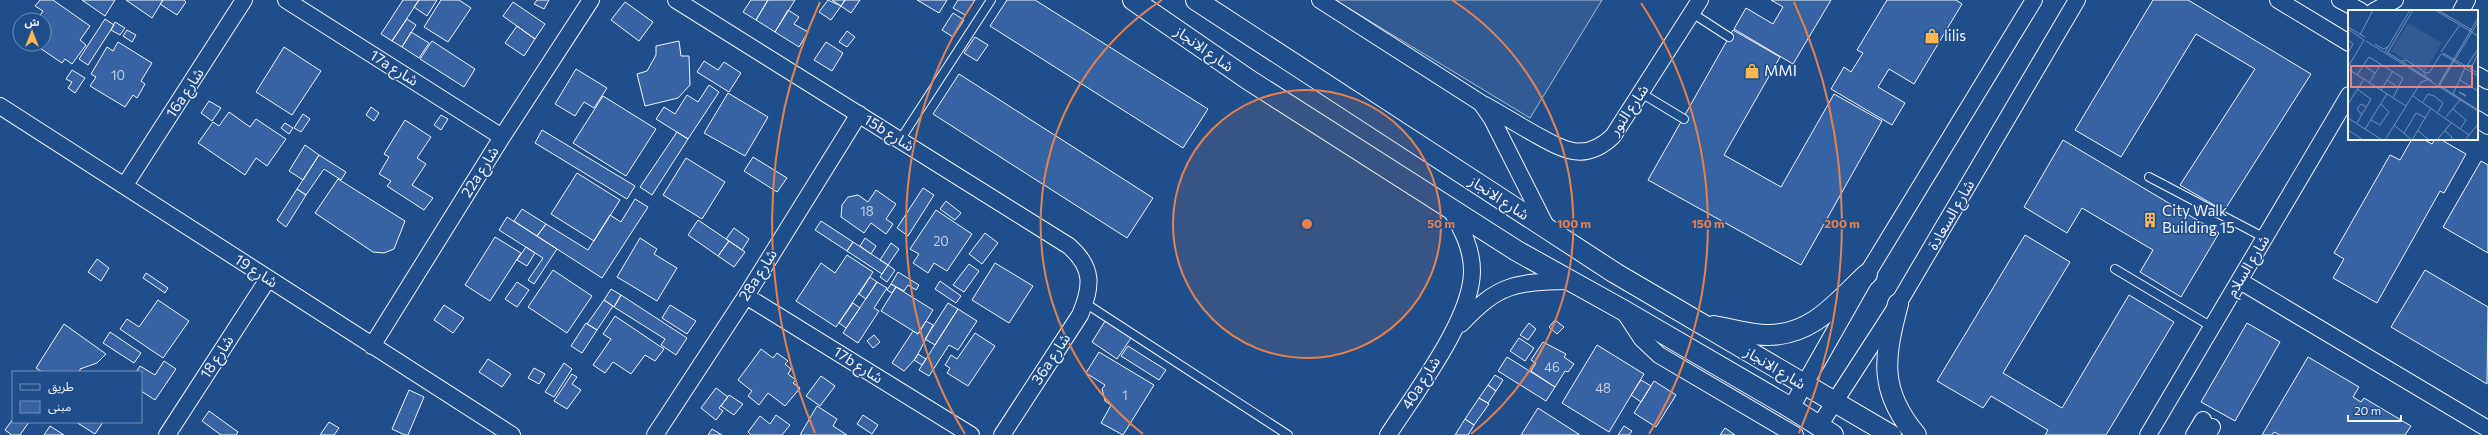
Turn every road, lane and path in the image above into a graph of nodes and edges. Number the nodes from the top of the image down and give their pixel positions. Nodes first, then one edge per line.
1 (244, 0) edge
2 (286, 0) edge
3 (591, 0) edge
4 (676, 0) edge
5 (991, 0) edge
6 (1133, 0) edge
7 (1196, 0) edge
8 (1320, 0) edge
9 (1700, 0) edge
10 (2034, 0) edge
11 (2077, 0) edge
12 (2278, 0) edge
13 (2340, 0) edge
14 (2395, 0) edge
15 (2467, 0) edge
16 (2359, 10) edge
17 (2376, 10) edge
18 (2462, 10) edge
19 (1692, 13) junction
20 (1729, 37) dead end
21 (2348, 42) edge
22 (2478, 76) edge
23 (2488, 81) edge
24 (1641, 92) junction
25 (2348, 98) edge
26 (1481, 104) junction
27 (0, 106) edge
28 (859, 114) junction
29 (1684, 119) dead end
30 (2478, 120) edge
31 (2488, 126) edge
32 (502, 137) junction
33 (900, 140) junction
34 (2149, 177) dead end
35 (125, 186) junction
36 (1450, 208) junction
37 (1548, 230) junction
38 (2265, 238) junction
39 (2115, 269) dead end
40 (1867, 274) junction
41 (1089, 278) joint
42 (268, 279) junction
43 (1569, 281) junction
44 (2240, 281) junction
45 (746, 296) junction
46 (1085, 303) junction
47 (1898, 304) junction
48 (1623, 310) junction
49 (1704, 325) junction
50 (2212, 327) junction
51 (1454, 331) junction
52 (372, 346) junction
53 (1804, 385) junction
54 (1833, 402) junction
55 (1791, 408) junction
56 (2207, 427) edge
57 (1826, 430) edge
58 (2488, 430) edge
59 (167, 435) edge
60 (512, 435) edge
61 (655, 435) edge
62 (970, 435) edge
63 (1002, 435) edge
64 (1288, 435) edge
65 (1388, 435) edge
66 (1794, 435) edge
67 (1891, 435) edge
68 (1916, 435) edge
69 (2148, 435) edge
70 (2194, 435) edge

1 - 35 street, 16a شارع
2 - 32 street, 17a شارع
3 - 32 street, 22a شارع
4 - 28 street, 15b شارع
5 - 33 lane
6 - 36 street, شارع الانجاز
7 - 37 street, شارع الانجاز
8 - 26 street, شارع النور
9 - 19 street, شارع النور
10 - 40 street
11 - 47 street, شارع السعادة
12 - 21 street
13 - 16 street
14 - 17 street
15 - 18 street
19 - 20 lane
19 - 24 street, شارع النور
22 - 23 street
24 - 26 street, شارع النور
24 - 29 lane
25 - 38 street, شارع السلام
26 - 37 street
27 - 35 street, شارع 19
28 - 33 street, 15b شارع
28 - 45 street, 28a شارع
30 - 31 street
32 - 52 street, 22a شارع
33 - 41 street, 15b شارع
34 - 38 lane
35 - 42 street, شارع 19
36 - 43 street, شارع الانجاز
36 - 51 street, 40a شارع
37 - 49 street, شارع الانجاز
38 - 44 street, شارع السلام
39 - 50 lane
40 - 49 street
40 - 53 street
41 - 46 street, 36a شارع
42 - 52 street, شارع 19
42 - 59 street, شارع 18
43 - 48 street, شارع الانجاز
43 - 51 street, 40a شارع
44 - 50 street, شارع السلام
44 - 58 street
45 - 61 street, 28a شارع
45 - 62 street, 17b شارع
46 - 63 street, 36a شارع
46 - 64 lane
47 - 54 street, شارع السعادة
47 - 68 street
48 - 55 street, شارع الانجاز
48 - 66 street, شارع الانجاز
49 - 53 street, شارع الانجاز
50 - 69 street, شارع السلام
51 - 65 street, 40a شارع
52 - 60 street, شارع 19
53 - 54 street, شارع الانجاز
53 - 55 street
54 - 57 street, شارع السعادة
54 - 67 street, شارع الانجاز
55 - 57 street, شارع الانجاز
56 - 70 street

